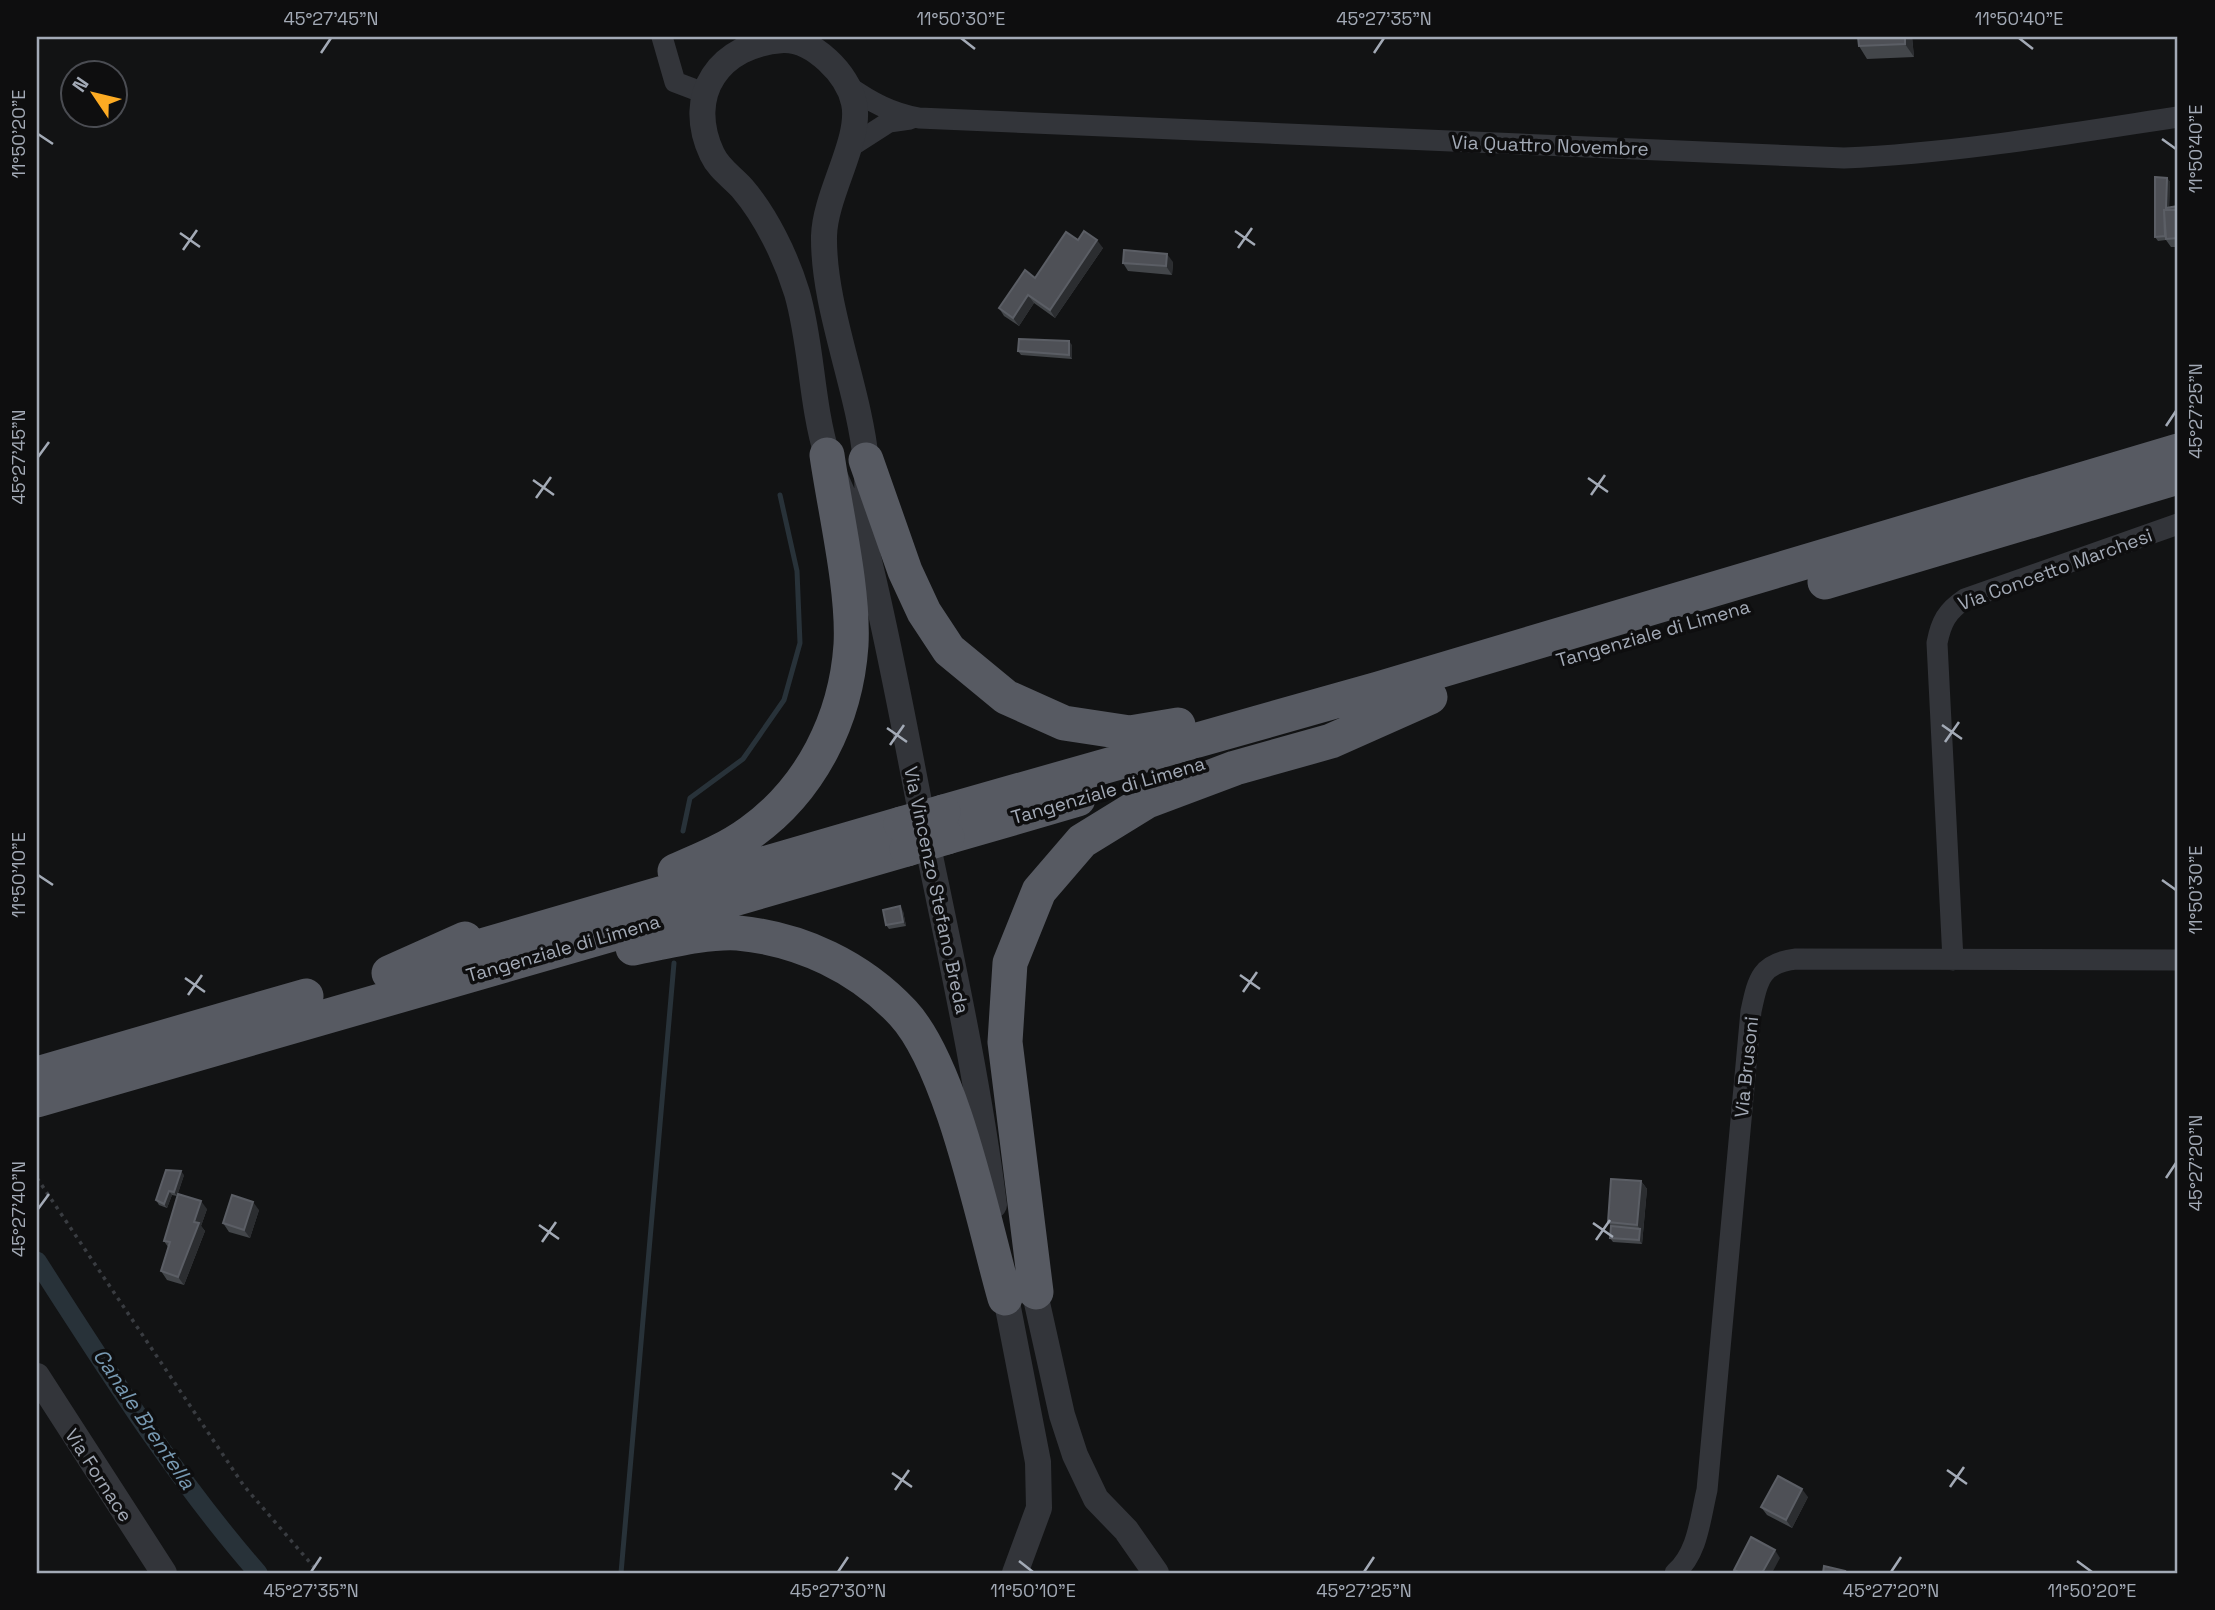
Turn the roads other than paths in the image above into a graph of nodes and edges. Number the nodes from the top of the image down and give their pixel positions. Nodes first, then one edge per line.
1 (662, 37) edge
2 (743, 44) edge
3 (813, 44) edge
4 (848, 86) junction
5 (704, 93) junction
6 (2178, 117) edge
7 (919, 118) junction
8 (847, 149) junction
9 (2178, 451) edge
10 (827, 455) junction
11 (866, 460) junction
12 (2178, 477) edge
13 (2178, 524) edge
14 (867, 552) junction
15 (1378, 689) junction
16 (1430, 697) junction
17 (945, 825) junction
18 (1953, 960) junction
19 (2178, 960) edge
20 (389, 985) junction
21 (48, 1083) edge
22 (1020, 1295) junction
23 (37, 1376) edge
24 (164, 1573) edge
25 (1015, 1573) edge
26 (1156, 1573) edge
27 (1675, 1573) edge

1 - 5 street
2 - 3 street
2 - 5 street
3 - 4 street
4 - 7 street, Via Quattro Novembre
4 - 8 street, Via Vincenzo Stefano Breda
5 - 10 street, Via Vincenzo Stefano Breda
6 - 7 street, Via Quattro Novembre
7 - 8 street, Via Quattro Novembre
8 - 11 street, Via Vincenzo Stefano Breda
9 - 15 highway, Tangenziale di Limena
10 - 14 street, Via Vincenzo Stefano Breda
10 - 20 highway
11 - 14 street, Via Vincenzo Stefano Breda
11 - 15 highway
12 - 16 highway, Tangenziale di Limena
13 - 18 street, Via Concetto Marchesi
14 - 22 street, Via Vincenzo Stefano Breda
15 - 17 highway, Tangenziale di Limena
16 - 17 highway, Tangenziale di Limena
16 - 22 highway
17 - 20 highway, Tangenziale di Limena, bridge
18 - 19 street, Via Brusoni
18 - 27 street, Via Brusoni
20 - 21 highway, Tangenziale di Limena
20 - 22 highway
22 - 25 street, Via Vincenzo Stefano Breda
22 - 26 street, Via Vincenzo Stefano Breda
23 - 24 street, Via Fornace

